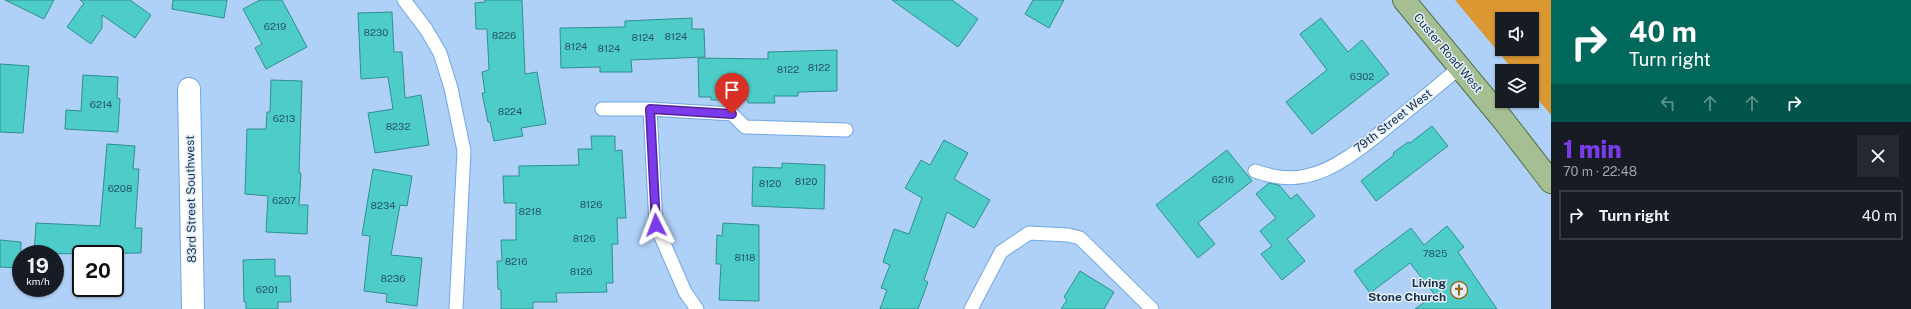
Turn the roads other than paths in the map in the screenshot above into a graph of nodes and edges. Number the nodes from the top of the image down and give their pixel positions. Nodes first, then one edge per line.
1 (404, 0) edge
2 (1404, 0) edge
3 (1459, 68) junction
4 (189, 89) dead end
5 (602, 109) dead end
6 (650, 109) junction
7 (846, 130) dead end
8 (1255, 171) dead end
9 (1551, 182) edge
10 (193, 309) edge
11 (456, 309) edge
12 (697, 309) edge
13 (971, 309) edge
14 (1152, 309) edge

1 - 11 lane
2 - 3 main road, Custer Road West
3 - 8 lane, 79th Street West
3 - 9 main road, Custer Road West
4 - 10 street, 83rd Street Southwest
5 - 6 lane
6 - 7 lane
6 - 12 lane
13 - 14 lane

